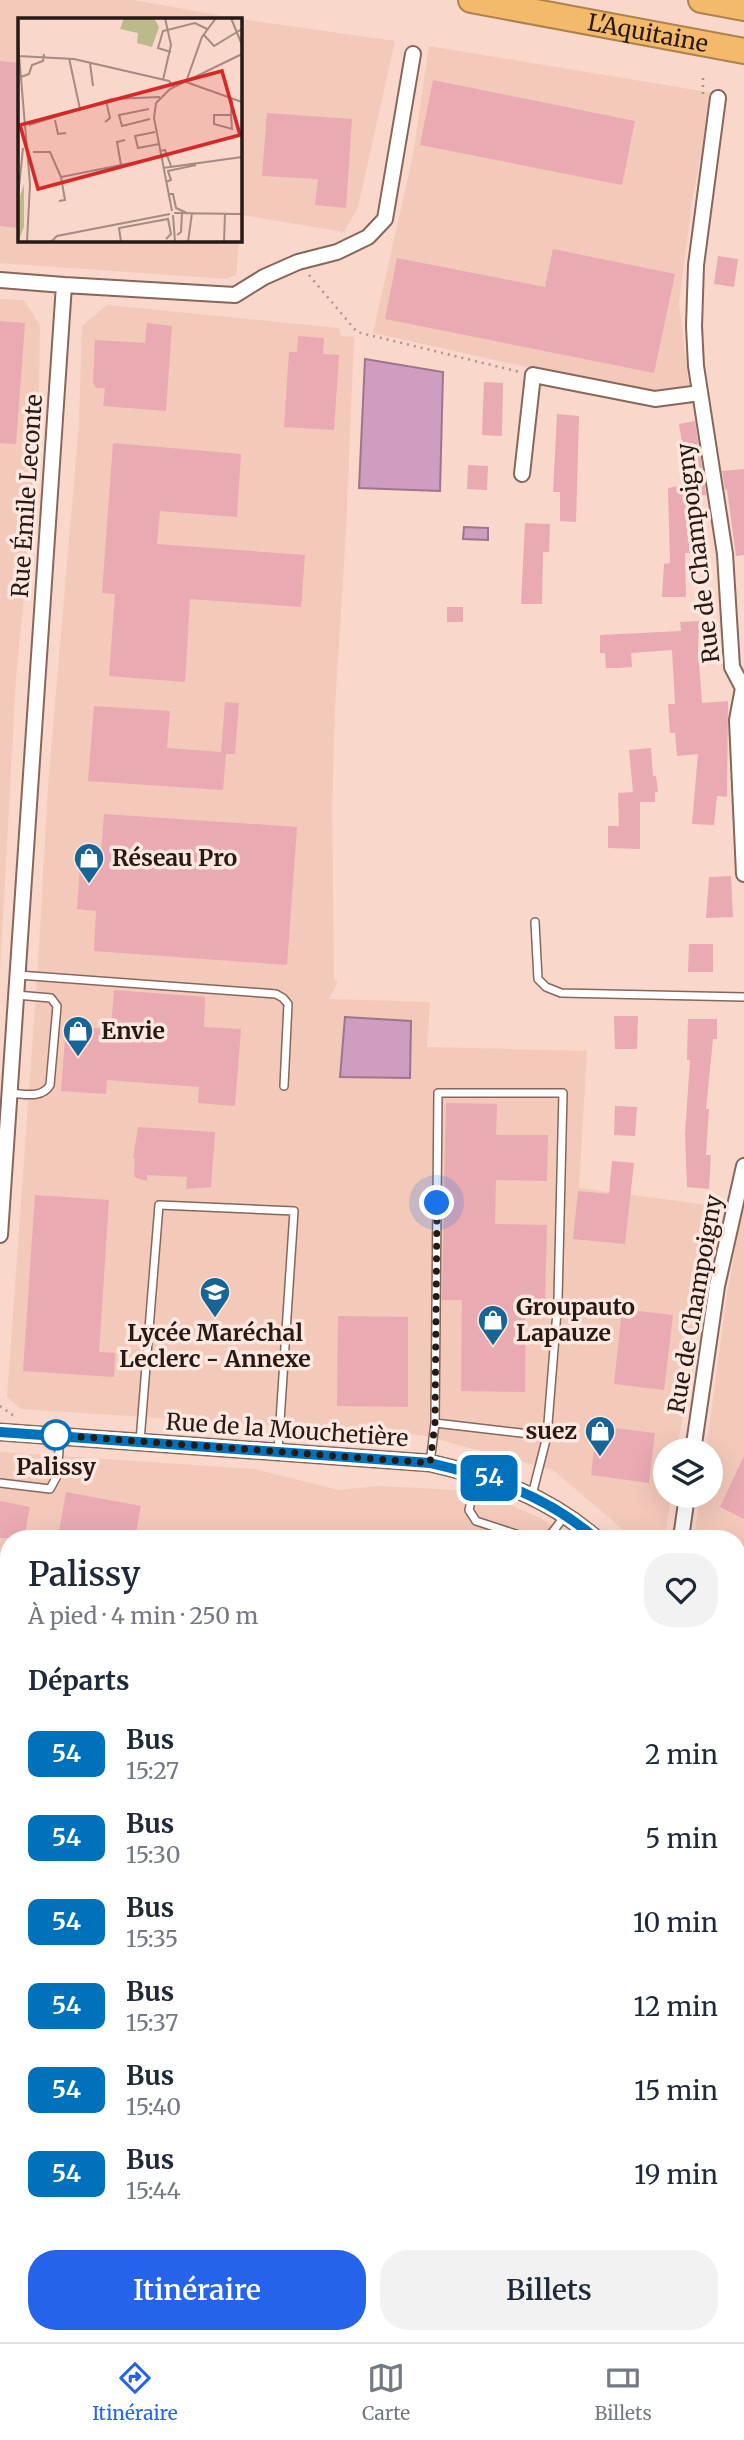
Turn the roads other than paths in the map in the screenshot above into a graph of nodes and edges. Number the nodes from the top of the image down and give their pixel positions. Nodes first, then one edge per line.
1 (471, 0) edge
2 (701, 0) edge
3 (744, 8) edge
4 (744, 51) edge
5 (413, 54) dead end
6 (718, 98) dead end
7 (0, 280) edge
8 (64, 285) junction
9 (700, 393) junction
10 (522, 474) dead end
11 (743, 688) edge
12 (744, 874) edge
13 (535, 922) dead end
14 (18, 975) junction
15 (16, 995) junction
16 (744, 997) edge
17 (284, 1086) dead end
18 (10, 1093) junction
19 (744, 1166) edge
20 (0, 1235) edge
21 (435, 1423) junction
22 (0, 1432) edge
23 (60, 1436) junction
24 (547, 1436) junction
25 (695, 1438) edge
26 (140, 1442) junction
27 (278, 1451) junction
28 (430, 1463) junction
29 (477, 1474) junction
30 (0, 1483) edge
31 (532, 1496) junction
32 (685, 1508) edge
33 (565, 1516) junction
34 (504, 1530) edge
35 (554, 1530) edge
36 (584, 1530) edge
37 (682, 1530) edge

1 - 4 highway, L'Aquitaine
2 - 3 highway, L'Aquitaine
5 - 8 street
6 - 9 street, Rue de Champoigny
7 - 8 street
8 - 14 street, Rue Émile Leconte
9 - 10 street
9 - 11 street, Rue de Champoigny
11 - 12 street, Rue de Champoigny
13 - 16 lane
14 - 15 street, Rue Émile Leconte
14 - 17 lane
15 - 18 street, Rue Émile Leconte
15 - 18 lane
18 - 20 street, Rue Émile Leconte
19 - 25 street, Rue de Champoigny
21 - 24 lane
21 - 24 lane
21 - 28 lane
22 - 23 street, Rue de la Mouchetière
23 - 26 street, Rue de la Mouchetière
23 - 30 lane
24 - 31 lane
26 - 27 street, Rue de la Mouchetière
26 - 27 lane
27 - 28 street, Rue de la Mouchetière
28 - 29 street, Rue de la Mouchetière
29 - 31 street, Rue de la Mouchetière
29 - 34 lane
31 - 33 street, Rue de la Mouchetière
32 - 37 street
33 - 35 lane
33 - 36 street, Rue de la Mouchetière

